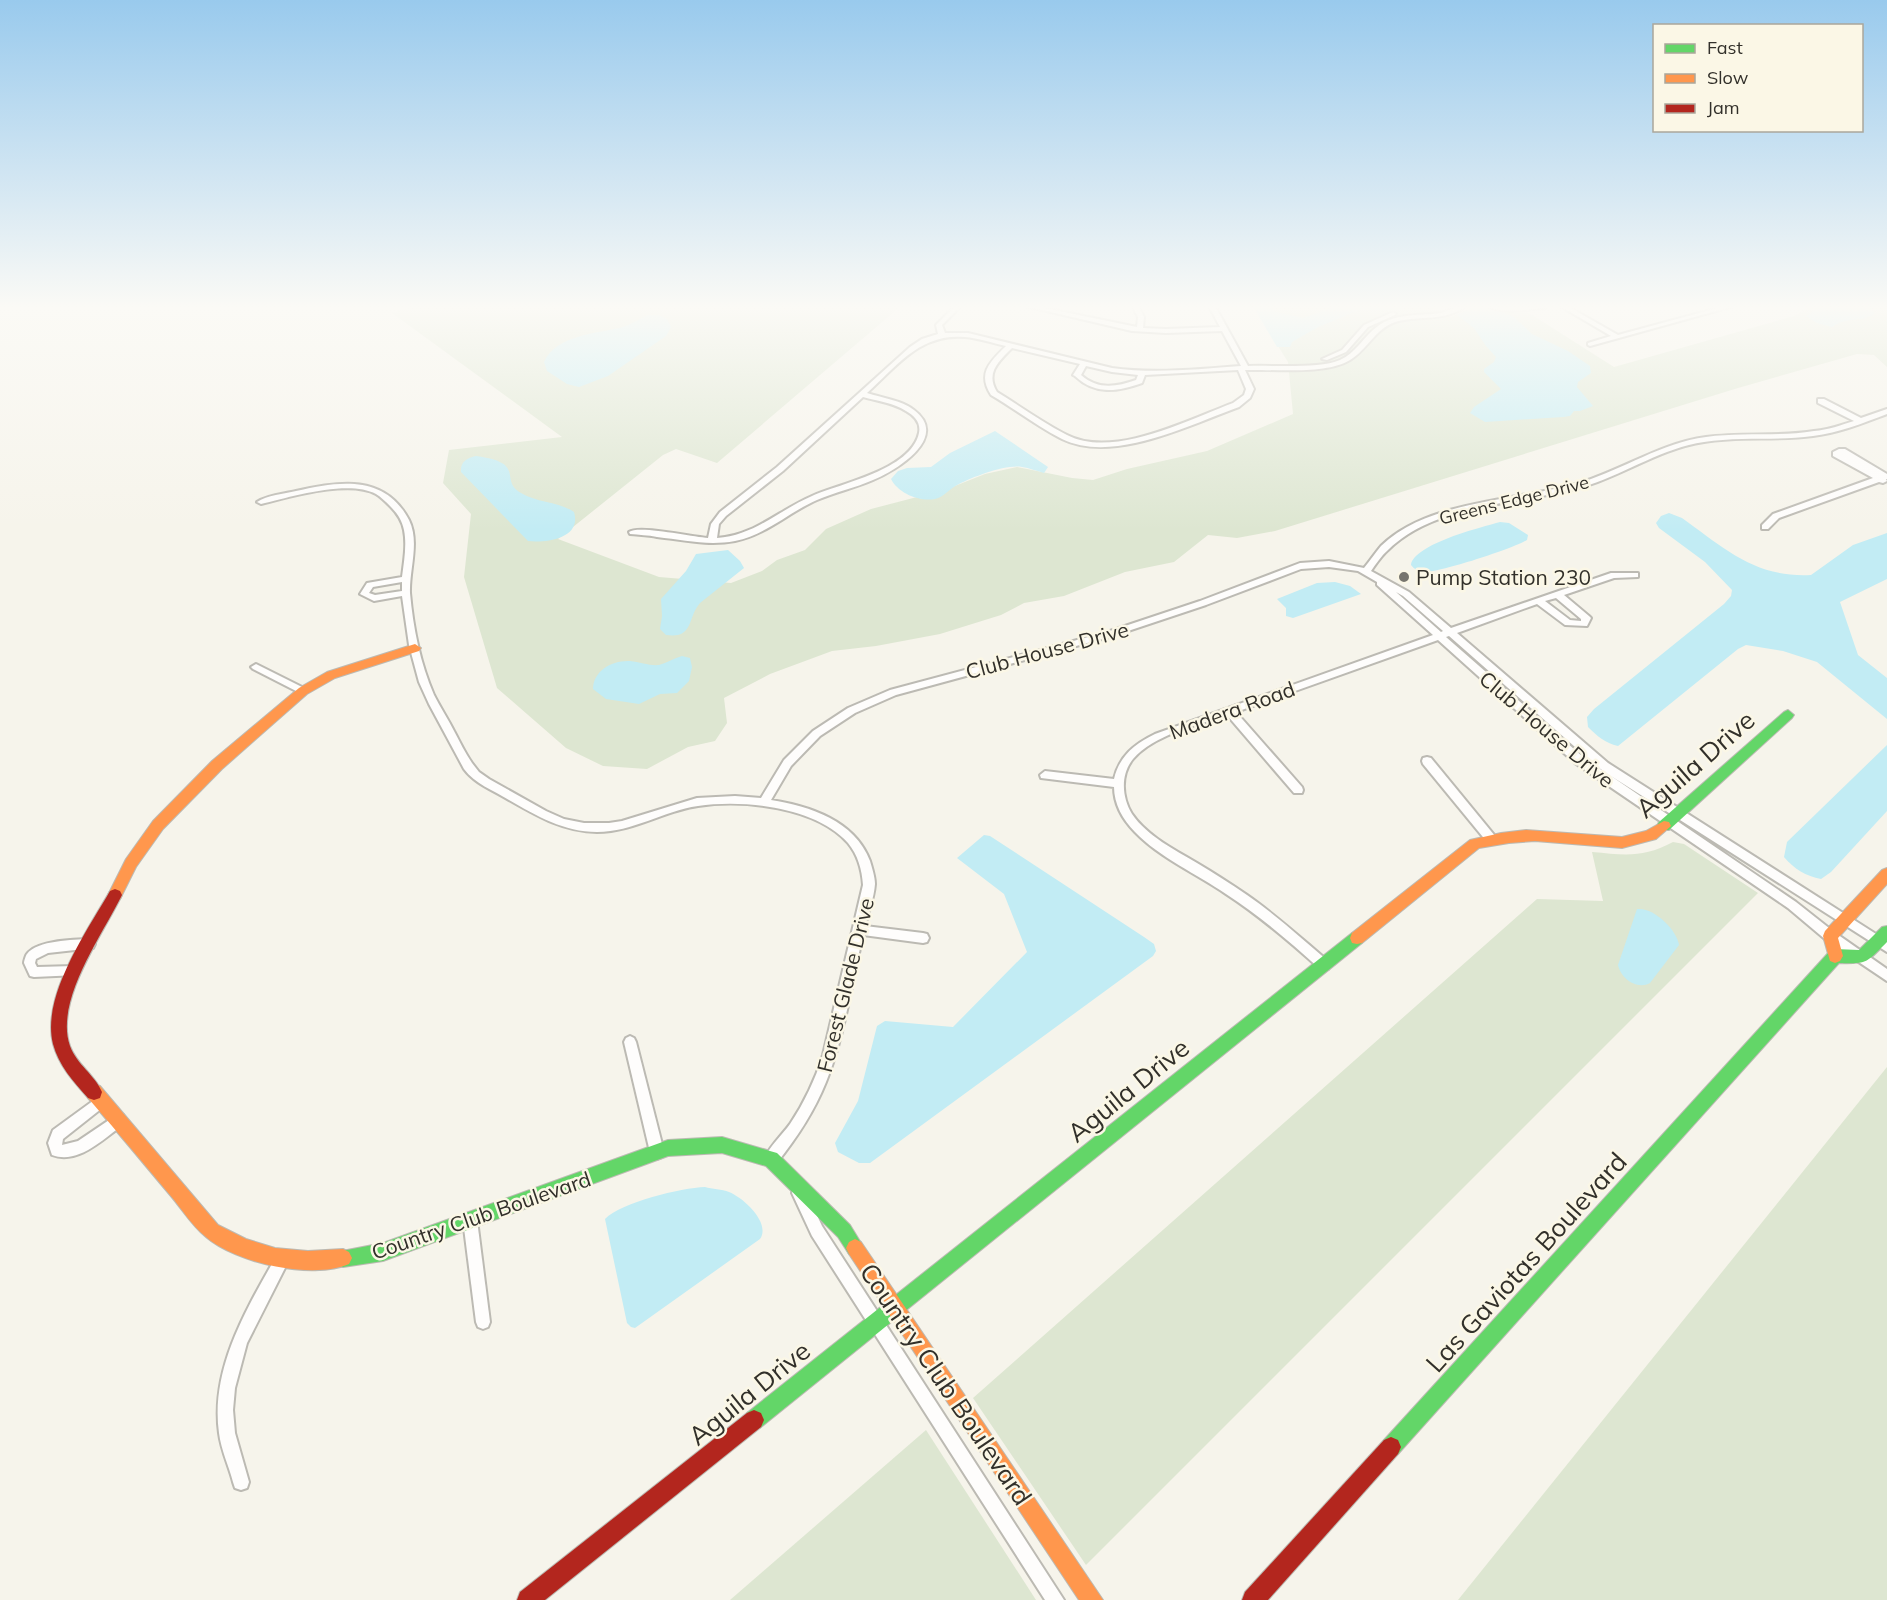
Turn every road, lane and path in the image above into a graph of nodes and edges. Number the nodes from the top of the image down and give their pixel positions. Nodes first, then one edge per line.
1 (876, 381) edge
2 (988, 381) edge
3 (1085, 381) edge
4 (1139, 381) edge
5 (1248, 381) edge
6 (861, 394) junction
7 (1821, 401) dead end
8 (1887, 411) edge
9 (1860, 421) junction
10 (1885, 478) edge
11 (261, 502) dead end
12 (1765, 527) dead end
13 (633, 532) dead end
14 (712, 541) junction
15 (1366, 571) junction
16 (1635, 575) dead end
17 (405, 579) junction
18 (406, 593) junction
19 (1557, 594) junction
20 (1539, 601) junction
21 (1449, 632) junction
22 (1438, 636) junction
23 (415, 648) junction
24 (256, 667) dead end
25 (303, 691) junction
26 (1229, 711) junction
27 (1788, 715) dead end
28 (1427, 761) dead end
29 (1044, 775) dead end
30 (1119, 784) junction
31 (1298, 790) dead end
32 (764, 802) junction
33 (1672, 818) junction
34 (1491, 839) junction
35 (1887, 874) edge
36 (1845, 920) junction
37 (859, 930) junction
38 (1830, 936) junction
39 (923, 939) dead end
40 (1884, 940) edge
41 (89, 944) junction
42 (1835, 956) junction
43 (1862, 957) junction
44 (1324, 965) junction
45 (75, 971) junction
46 (1887, 976) edge
47 (630, 1042) dead end
48 (101, 1101) junction
49 (117, 1120) junction
50 (657, 1152) junction
51 (771, 1159) junction
52 (790, 1177) junction
53 (470, 1220) junction
54 (282, 1260) junction
55 (894, 1308) junction
56 (483, 1322) dead end
57 (875, 1323) junction
58 (241, 1482) dead end
59 (528, 1600) edge
60 (1055, 1600) edge
61 (1092, 1600) edge
62 (1253, 1600) edge

1 - 6 street
2 - 5 street
3 - 4 street
6 - 14 street
6 - 14 street
7 - 9 street
8 - 9 street, Greens Edge Drive
9 - 15 street, Greens Edge Drive
10 - 10 street
10 - 12 street
11 - 17 street, Forest Glade Drive
13 - 14 street
15 - 21 street, Club House Drive
15 - 22 street, Club House Drive
15 - 32 street, Club House Drive
16 - 19 street, Madera Road
17 - 18 street, Forest Glade Drive
17 - 18 street
18 - 23 street, Forest Glade Drive
19 - 20 street, Madera Road
19 - 20 street
20 - 21 street, Madera Road
21 - 22 street, Madera Road
21 - 33 street, Club House Drive
22 - 26 street, Madera Road
22 - 33 street, Club House Drive
23 - 25 street, Country Club Boulevard
23 - 32 street, Forest Glade Drive
24 - 25 street
25 - 41 street, Country Club Boulevard
26 - 30 street, Madera Road
26 - 31 street
27 - 33 street, Aguila Drive
28 - 34 street
29 - 30 street
30 - 44 street
32 - 37 street, Forest Glade Drive
33 - 34 street, Aguila Drive
33 - 36 street, Club House Drive
33 - 38 street, Club House Drive
34 - 44 street, Aguila Drive
35 - 36 street
36 - 38 street
36 - 40 street, Club House Drive
37 - 39 street
37 - 51 street, Forest Glade Drive
38 - 42 street
38 - 43 street, Club House Drive
40 - 43 street
41 - 45 street, Country Club Boulevard
41 - 45 street
42 - 43 street
42 - 62 street, Las Gaviotas Boulevard
43 - 46 street, Club House Drive
44 - 55 street, Aguila Drive
45 - 48 street, Country Club Boulevard
47 - 50 street
48 - 49 street, Country Club Boulevard
48 - 49 street
49 - 54 street, Country Club Boulevard
50 - 51 street, Country Club Boulevard
50 - 53 street, Country Club Boulevard
51 - 52 street, Country Club Boulevard
52 - 55 street, Country Club Boulevard
52 - 57 street, Country Club Boulevard
53 - 54 street, Country Club Boulevard
53 - 56 street
54 - 58 street
55 - 57 street, Aguila Drive
55 - 61 street, Country Club Boulevard
57 - 59 street, Aguila Drive
57 - 60 street, Country Club Boulevard

